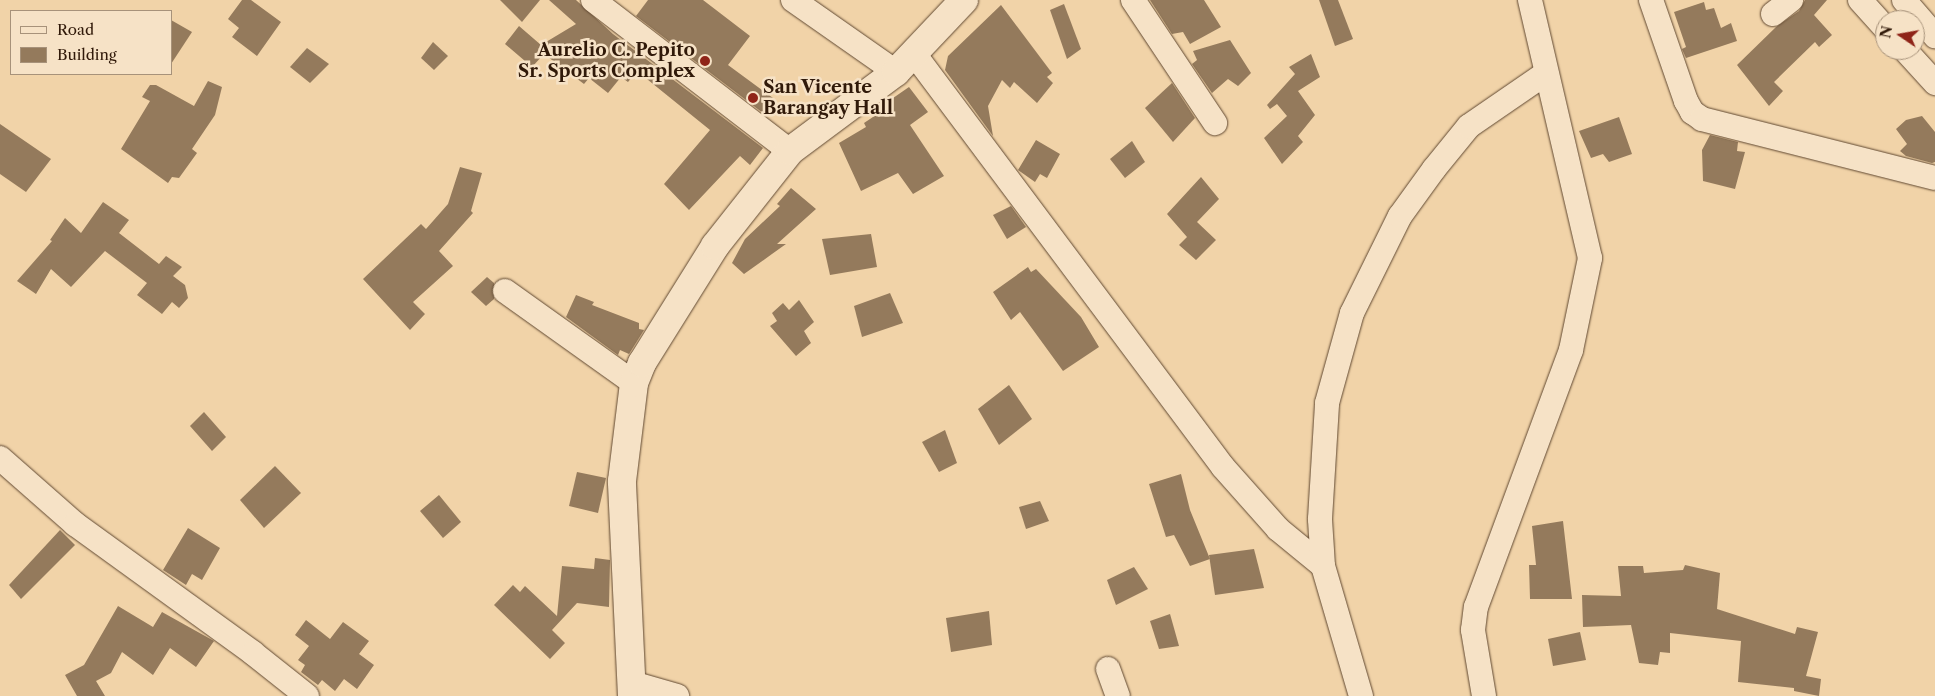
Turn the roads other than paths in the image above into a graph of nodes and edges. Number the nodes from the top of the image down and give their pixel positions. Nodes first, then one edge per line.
1 (593, 0) edge
2 (793, 0) edge
3 (964, 0) edge
4 (1133, 0) edge
5 (1530, 0) edge
6 (1651, 0) edge
7 (1860, 0) edge
8 (1904, 0) edge
9 (1875, 17) edge
10 (1935, 35) edge
11 (1913, 60) edge
12 (906, 64) junction
13 (1546, 73) junction
14 (1935, 84) edge
15 (1215, 123) dead end
16 (790, 151) junction
17 (1935, 178) edge
18 (505, 291) dead end
19 (634, 383) junction
20 (0, 458) edge
21 (1322, 566) junction
22 (1108, 669) dead end
23 (632, 689) edge
24 (1113, 695) edge
25 (307, 696) edge
26 (677, 696) edge
27 (1361, 696) edge
28 (1484, 696) edge

1 - 16 street
2 - 12 street
3 - 12 street
4 - 15 street
5 - 13 street
6 - 17 street
7 - 9 street
8 - 10 street
11 - 14 street
12 - 16 street
12 - 21 street
13 - 21 street
13 - 28 street
16 - 19 street
18 - 19 street
19 - 23 street
20 - 25 street
21 - 27 street
22 - 24 street
23 - 26 street

